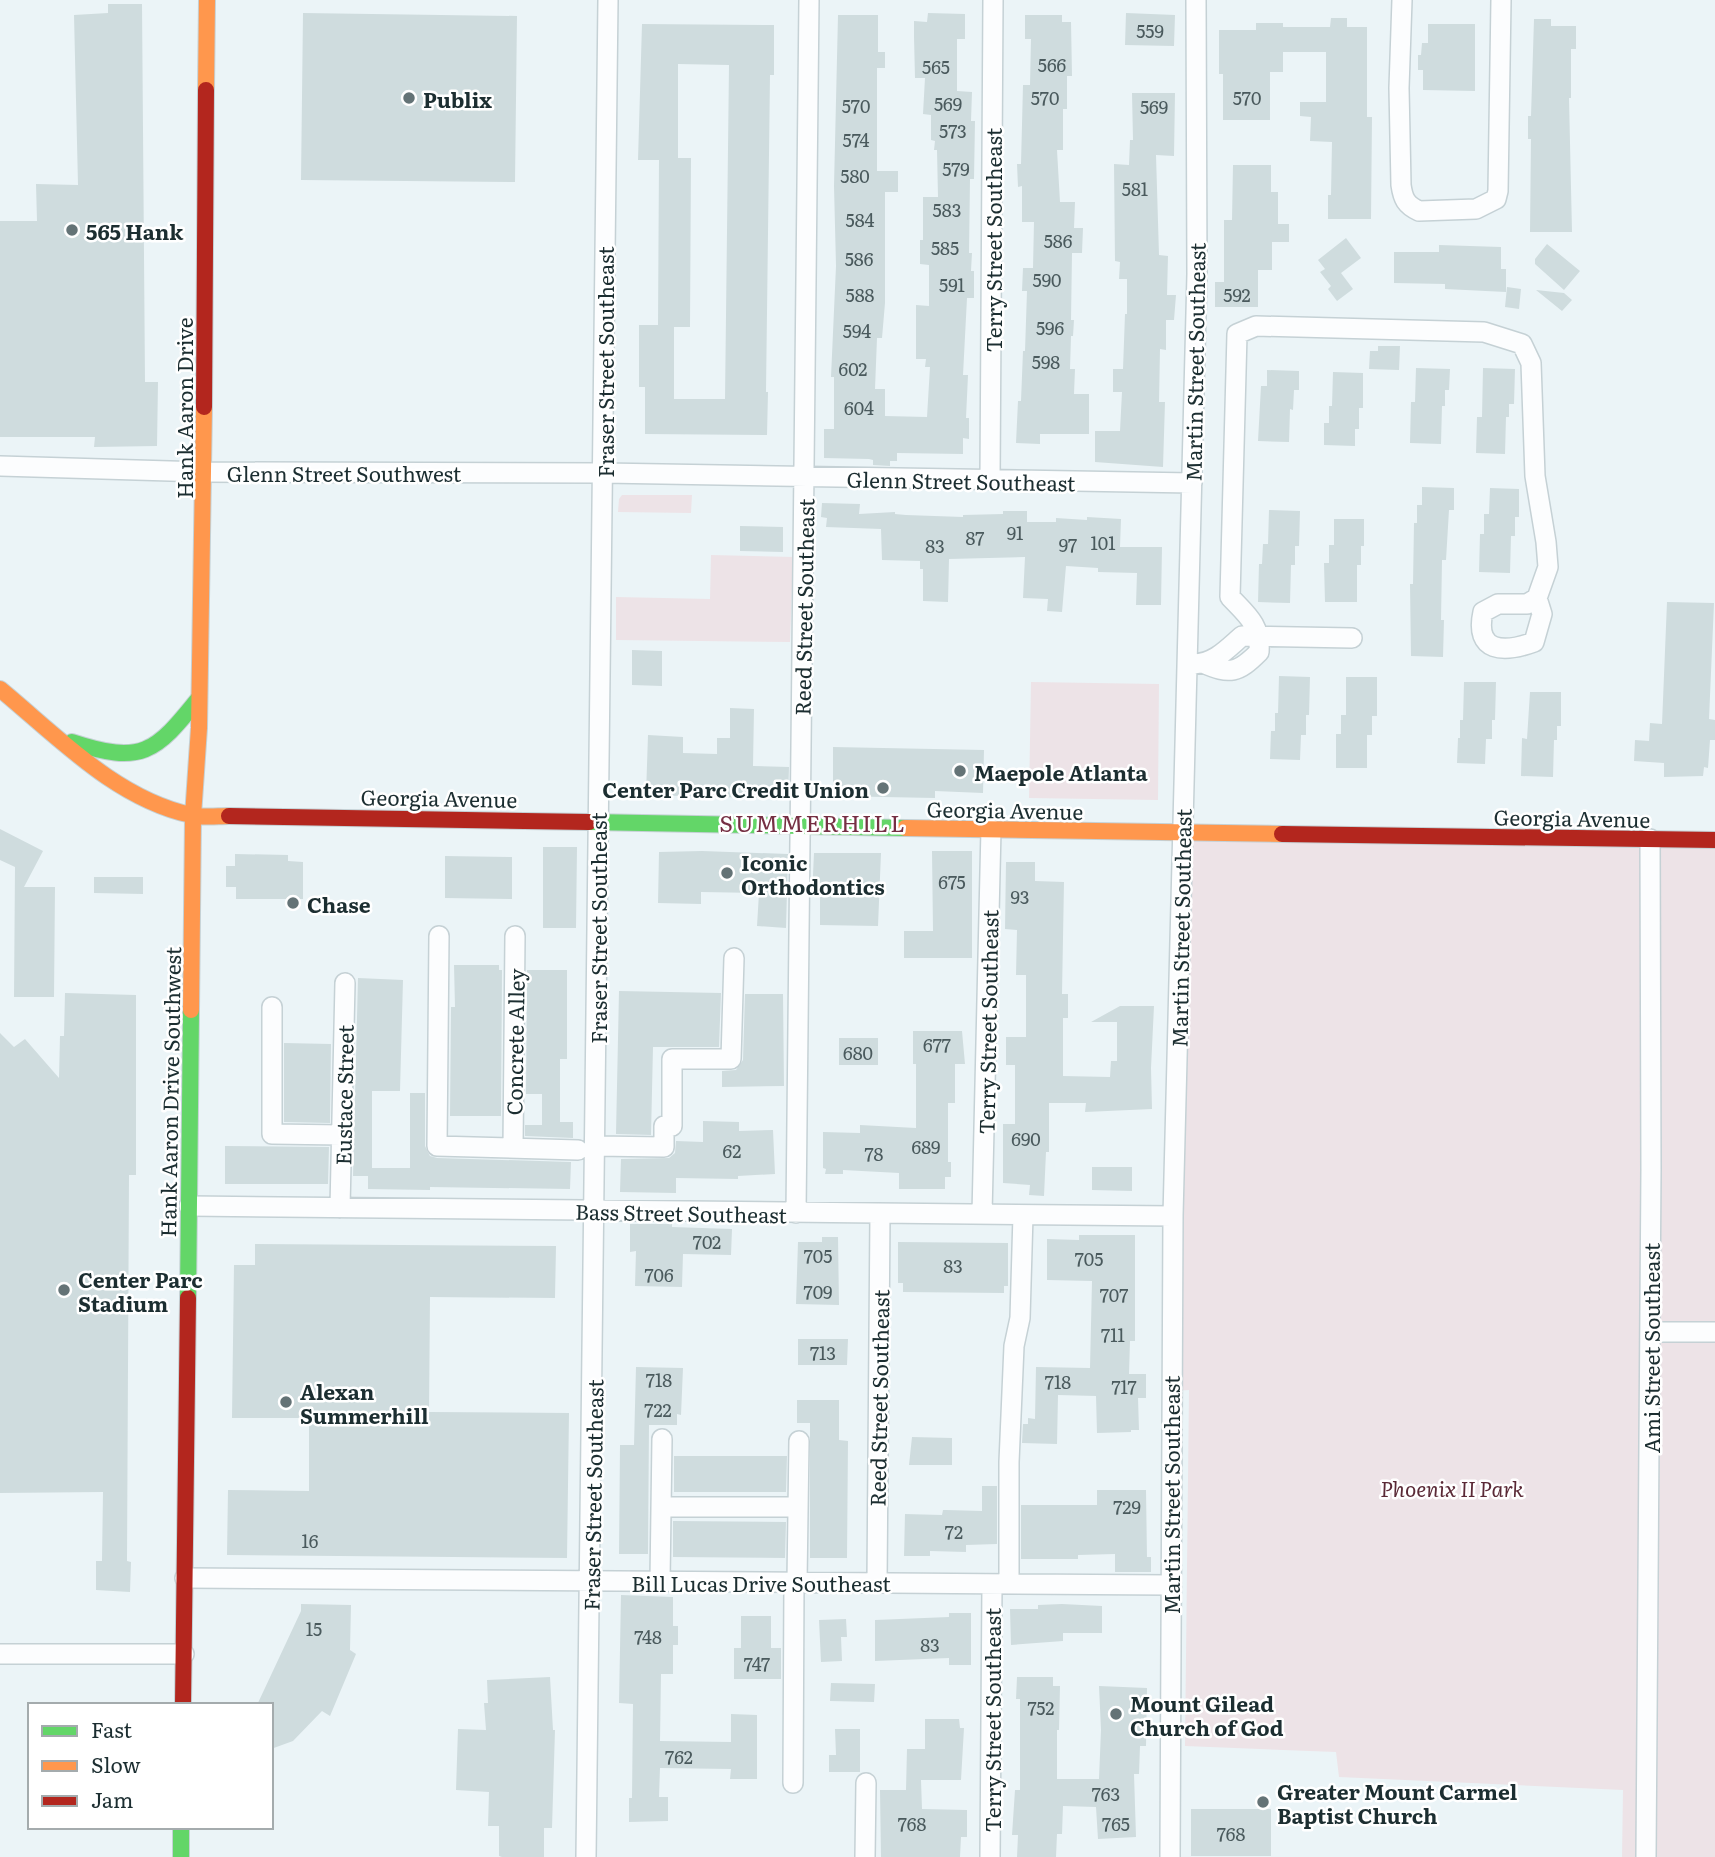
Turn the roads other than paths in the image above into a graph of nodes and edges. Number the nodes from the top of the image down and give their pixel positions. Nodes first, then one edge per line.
1 (207, 0) edge
2 (608, 0) edge
3 (809, 0) edge
4 (993, 0) edge
5 (1196, 0) edge
6 (1402, 0) edge
7 (1501, 0) edge
8 (0, 466) edge
9 (204, 472) junction
10 (604, 473) junction
11 (804, 477) junction
12 (990, 480) junction
13 (1192, 483) junction
14 (1537, 598) dead end
15 (1260, 636) junction
16 (1352, 638) dead end
17 (1195, 664) junction
18 (0, 689) edge
19 (200, 698) junction
20 (57, 737) junction
21 (193, 816) junction
22 (598, 821) junction
23 (800, 827) junction
24 (991, 830) junction
25 (1183, 832) junction
26 (1650, 839) junction
27 (1715, 840) edge
28 (439, 936) dead end
29 (515, 936) dead end
30 (733, 958) dead end
31 (345, 983) dead end
32 (272, 1007) dead end
33 (342, 1136) junction
34 (513, 1148) junction
35 (587, 1148) junction
36 (189, 1206) junction
37 (340, 1208) junction
38 (595, 1211) junction
39 (796, 1213) junction
40 (880, 1214) junction
41 (982, 1214) junction
42 (1023, 1215) junction
43 (1173, 1216) junction
44 (1650, 1332) junction
45 (1715, 1332) edge
46 (662, 1439) dead end
47 (799, 1441) dead end
48 (661, 1507) junction
49 (798, 1507) junction
50 (185, 1578) junction
51 (591, 1581) junction
52 (660, 1581) junction
53 (795, 1582) junction
54 (877, 1583) junction
55 (1001, 1584) junction
56 (1170, 1585) junction
57 (0, 1654) edge
58 (184, 1654) junction
59 (183, 1703) edge
60 (793, 1783) dead end
61 (866, 1783) dead end
62 (181, 1829) edge
63 (181, 1857) edge
64 (586, 1857) edge
65 (865, 1857) edge
66 (990, 1857) edge
67 (1170, 1857) edge
68 (1646, 1857) edge

1 - 9 main road, Hank Aaron Drive
2 - 10 street, Fraser Street Southeast
3 - 11 street, Reed Street Southeast
4 - 12 street, Terry Street Southeast
5 - 13 street, Martin Street Southeast
6 - 7 street
8 - 9 street, Glenn Street Southwest
9 - 10 street, Glenn Street Southwest
9 - 19 main road, Hank Aaron Drive
10 - 11 street, Glenn Street Southeast
10 - 22 street, Fraser Street Southeast
11 - 12 street, Glenn Street Southeast
11 - 23 street, Reed Street Southeast
12 - 13 street, Glenn Street Southeast
13 - 17 street, Martin Street Southeast
14 - 15 street
15 - 16 street
15 - 17 street
17 - 25 street, Martin Street Southeast
18 - 20 main road, Georgia Avenue
19 - 20 main road
19 - 21 main road, Hank Aaron Drive
20 - 21 main road, Georgia Avenue
21 - 22 main road, Georgia Avenue
21 - 36 main road, Hank Aaron Drive Southwest
22 - 23 main road, Georgia Avenue
22 - 35 street, Fraser Street Southeast
23 - 24 main road, Georgia Avenue
23 - 39 street, Reed Street Southeast
24 - 25 main road, Georgia Avenue
24 - 41 street, Terry Street Southeast
25 - 26 main road, Georgia Avenue
25 - 43 street, Martin Street Southeast
26 - 27 main road, Georgia Avenue
26 - 44 street, Ami Street Southeast
28 - 34 street
29 - 34 street, Concrete Alley
30 - 35 street
31 - 33 street, Eustace Street
32 - 33 street
33 - 37 street, Eustace Street
34 - 35 street
35 - 38 street, Fraser Street Southeast
36 - 37 street, Bass Street Southeast
36 - 50 main road, Hank Aaron Drive Southwest
37 - 38 street, Bass Street Southeast
38 - 39 street, Bass Street Southeast
38 - 51 street, Fraser Street Southeast
39 - 40 street, Bass Street Southeast
40 - 41 street, Bass Street Southeast
40 - 54 street, Reed Street Southeast
41 - 42 street, Bass Street Southeast
42 - 43 street, Bass Street Southeast
42 - 55 street, Terry Street Southeast
43 - 56 street, Martin Street Southeast
44 - 45 street
44 - 68 street, Ami Street Southeast
46 - 48 street
47 - 49 street
48 - 49 street
48 - 52 street
49 - 53 street
50 - 51 street, Bill Lucas Drive Southeast
50 - 58 main road, Hank Aaron Drive Southwest
51 - 52 street, Bill Lucas Drive Southeast
51 - 64 street, Fraser Street Southeast
52 - 53 street, Bill Lucas Drive Southeast
53 - 54 street, Bill Lucas Drive Southeast
53 - 60 street
54 - 55 street, Bill Lucas Drive Southeast
55 - 56 street, Bill Lucas Drive Southeast
55 - 66 street, Terry Street Southeast
56 - 67 street, Martin Street Southeast
57 - 58 street
58 - 59 main road, Hank Aaron Drive Southwest
61 - 65 street
62 - 63 main road

